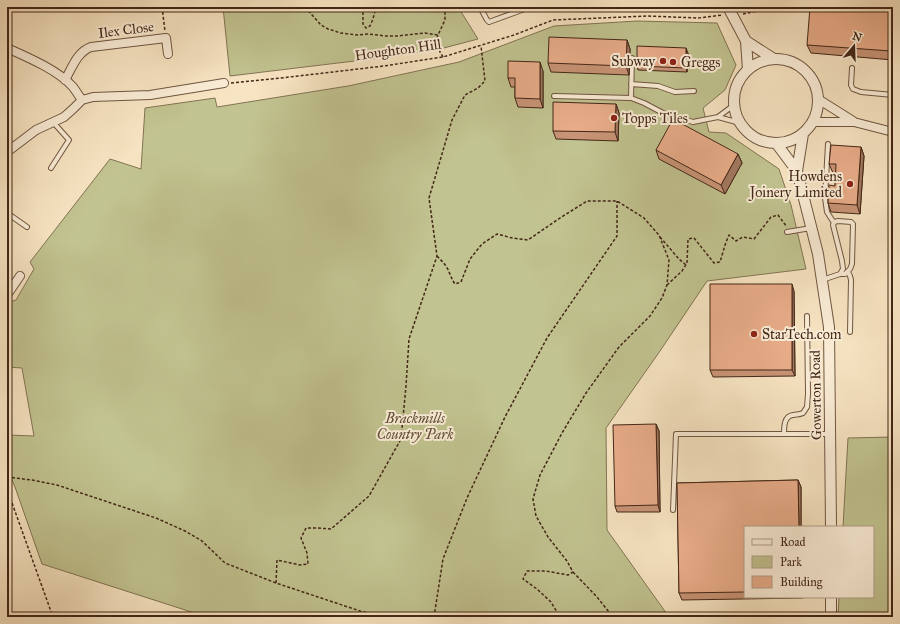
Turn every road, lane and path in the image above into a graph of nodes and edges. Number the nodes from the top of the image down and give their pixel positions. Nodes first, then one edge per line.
1 (162, 7) edge
2 (305, 7) edge
3 (362, 7) edge
4 (376, 7) edge
5 (445, 7) edge
6 (480, 7) edge
7 (523, 7) edge
8 (728, 7) edge
9 (770, 7) edge
10 (740, 14) dead end
11 (713, 16) dead end
12 (438, 35) junction
13 (166, 38) junction
14 (746, 41) junction
15 (480, 46) junction
16 (7, 48) edge
17 (168, 54) dead end
18 (443, 58) junction
19 (632, 58) dead end
20 (774, 59) junction
21 (852, 68) dead end
22 (748, 70) junction
23 (65, 80) junction
24 (224, 84) joint
25 (631, 84) junction
26 (694, 91) dead end
27 (893, 95) edge
28 (554, 96) dead end
29 (630, 98) junction
30 (818, 99) junction
31 (82, 100) junction
32 (734, 105) junction
33 (718, 117) junction
34 (53, 122) junction
35 (812, 122) junction
36 (854, 122) junction
37 (740, 123) junction
38 (893, 132) edge
39 (803, 134) junction
40 (776, 143) junction
41 (828, 144) dead end
42 (7, 152) edge
43 (51, 168) dead end
44 (798, 171) junction
45 (617, 201) junction
46 (7, 213) edge
47 (834, 223) junction
48 (27, 228) dead end
49 (812, 228) junction
50 (788, 232) joint
51 (659, 235) junction
52 (437, 256) junction
53 (686, 265) junction
54 (848, 272) junction
55 (840, 274) junction
56 (20, 276) dead end
57 (822, 280) junction
58 (667, 285) junction
59 (7, 295) edge
60 (807, 316) dead end
61 (850, 332) dead end
62 (784, 434) junction
63 (830, 434) junction
64 (7, 477) edge
65 (7, 489) edge
66 (673, 510) dead end
67 (831, 526) edge
68 (573, 572) junction
69 (276, 583) junction
70 (831, 598) edge
71 (53, 617) edge
72 (384, 617) edge
73 (434, 617) edge
74 (560, 617) edge
75 (613, 617) edge
76 (831, 617) edge

1 - 13 path
2 - 12 path
3 - 4 path
5 - 12 path
6 - 7 lane
8 - 14 street
9 - 10 path
11 - 15 path, Houghton Hill
12 - 18 path
13 - 17 street, Ilex Close
13 - 23 street, Ilex Close
14 - 20 street
14 - 22 street
15 - 18 path, Houghton Hill
15 - 52 path
16 - 23 street
18 - 24 path, Houghton Hill
19 - 25 lane
20 - 22 street
20 - 30 street
21 - 27 lane
22 - 32 street
23 - 31 street
24 - 31 street
25 - 26 lane
25 - 29 lane
28 - 29 lane
29 - 33 lane
30 - 35 street
30 - 36 street
31 - 34 street
32 - 33 lane
32 - 37 street
33 - 37 lane
34 - 42 street
34 - 43 lane
35 - 36 street
35 - 39 street
36 - 38 street
37 - 40 street
39 - 40 street
39 - 44 street, Gowerton Road
40 - 44 street, Gowerton Road
41 - 47 lane
44 - 49 street, Gowerton Road
45 - 51 path
45 - 52 path
45 - 73 path
46 - 48 lane
47 - 54 lane
47 - 55 lane
49 - 50 lane
49 - 57 street, Gowerton Road
50 - 53 path
51 - 53 path
51 - 58 path
52 - 69 path
53 - 58 path
54 - 55 lane
54 - 61 lane
55 - 57 lane
56 - 59 street
57 - 63 street, Gowerton Road
58 - 68 path
60 - 62 lane
62 - 63 lane
62 - 66 lane
63 - 67 street, Gowerton Road
64 - 69 path
65 - 71 path
68 - 74 path
68 - 75 path
69 - 72 path
70 - 76 street

